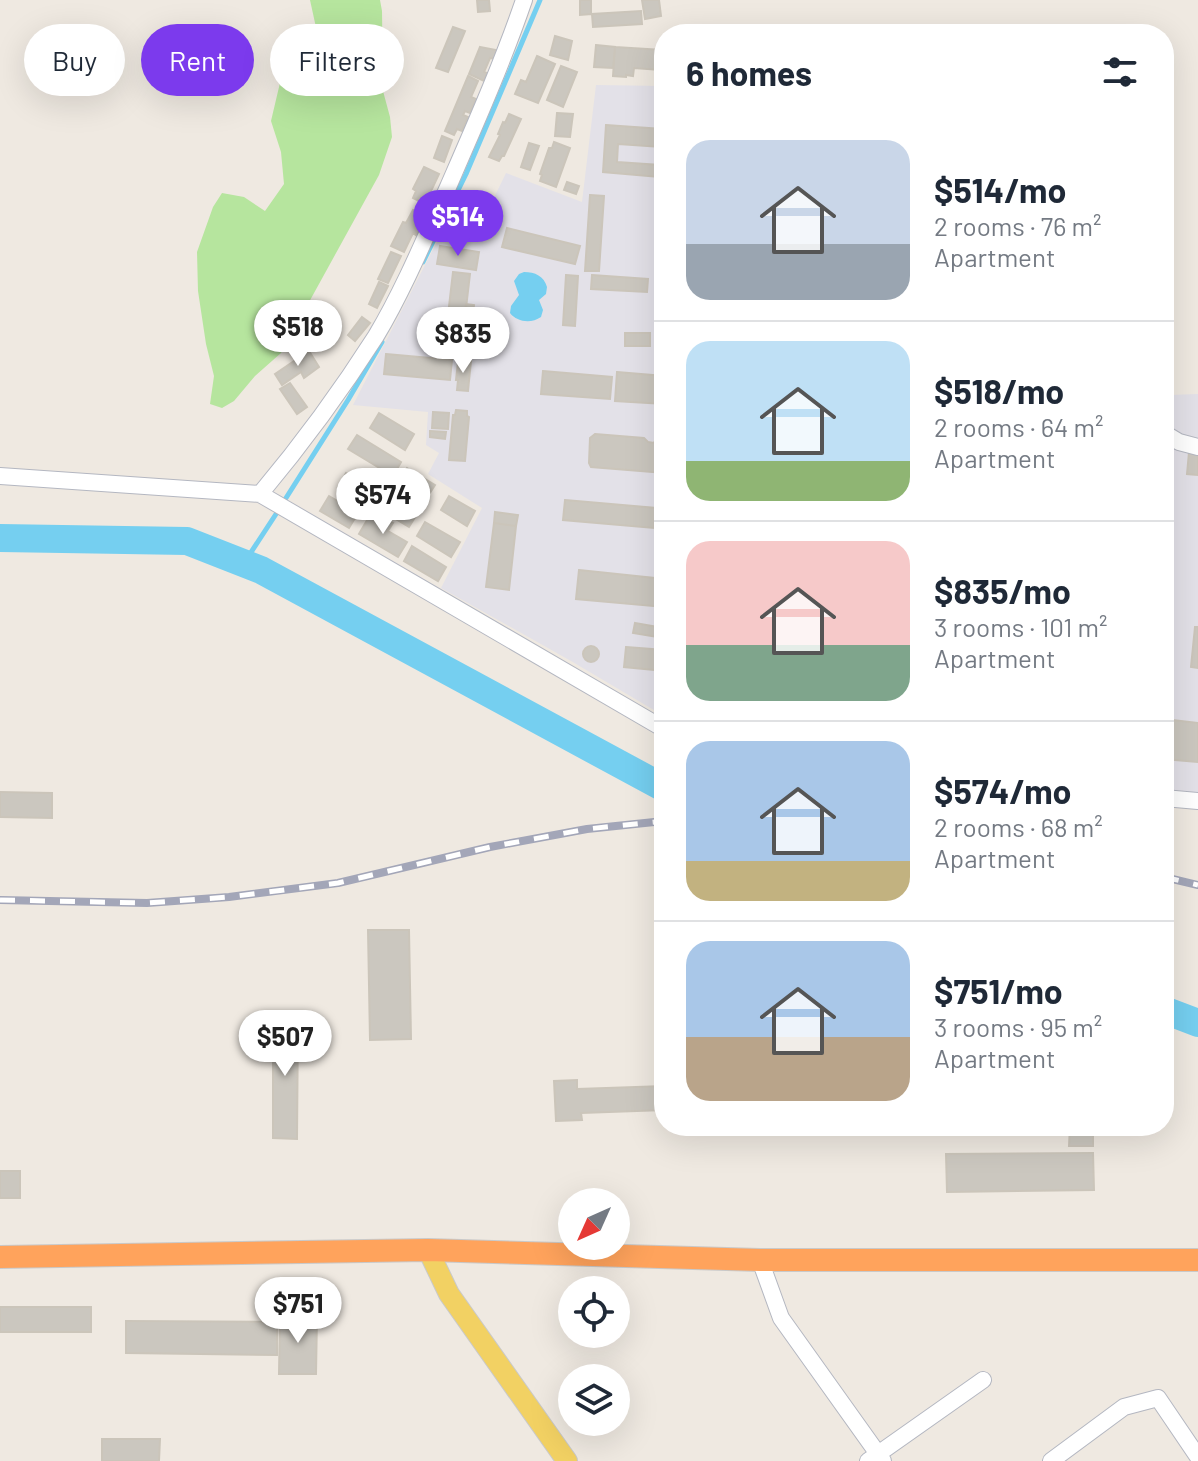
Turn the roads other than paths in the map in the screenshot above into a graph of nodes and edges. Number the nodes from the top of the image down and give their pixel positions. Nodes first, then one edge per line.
1 (524, 0) edge
2 (1174, 439) edge
3 (1198, 447) edge
4 (0, 476) edge
5 (260, 494) junction
6 (654, 723) edge
7 (1174, 799) edge
8 (1198, 801) edge
9 (428, 1250) junction
10 (0, 1257) edge
11 (760, 1260) junction
12 (1198, 1260) edge
13 (983, 1380) dead end
14 (1198, 1457) edge
15 (877, 1459) edge
16 (567, 1461) edge
17 (1051, 1461) edge

1 - 5 street
2 - 3 street
4 - 5 street
5 - 6 street
7 - 8 street
9 - 10 highway
9 - 11 highway
9 - 16 main road
11 - 12 highway
11 - 15 street
13 - 15 street
14 - 17 street

